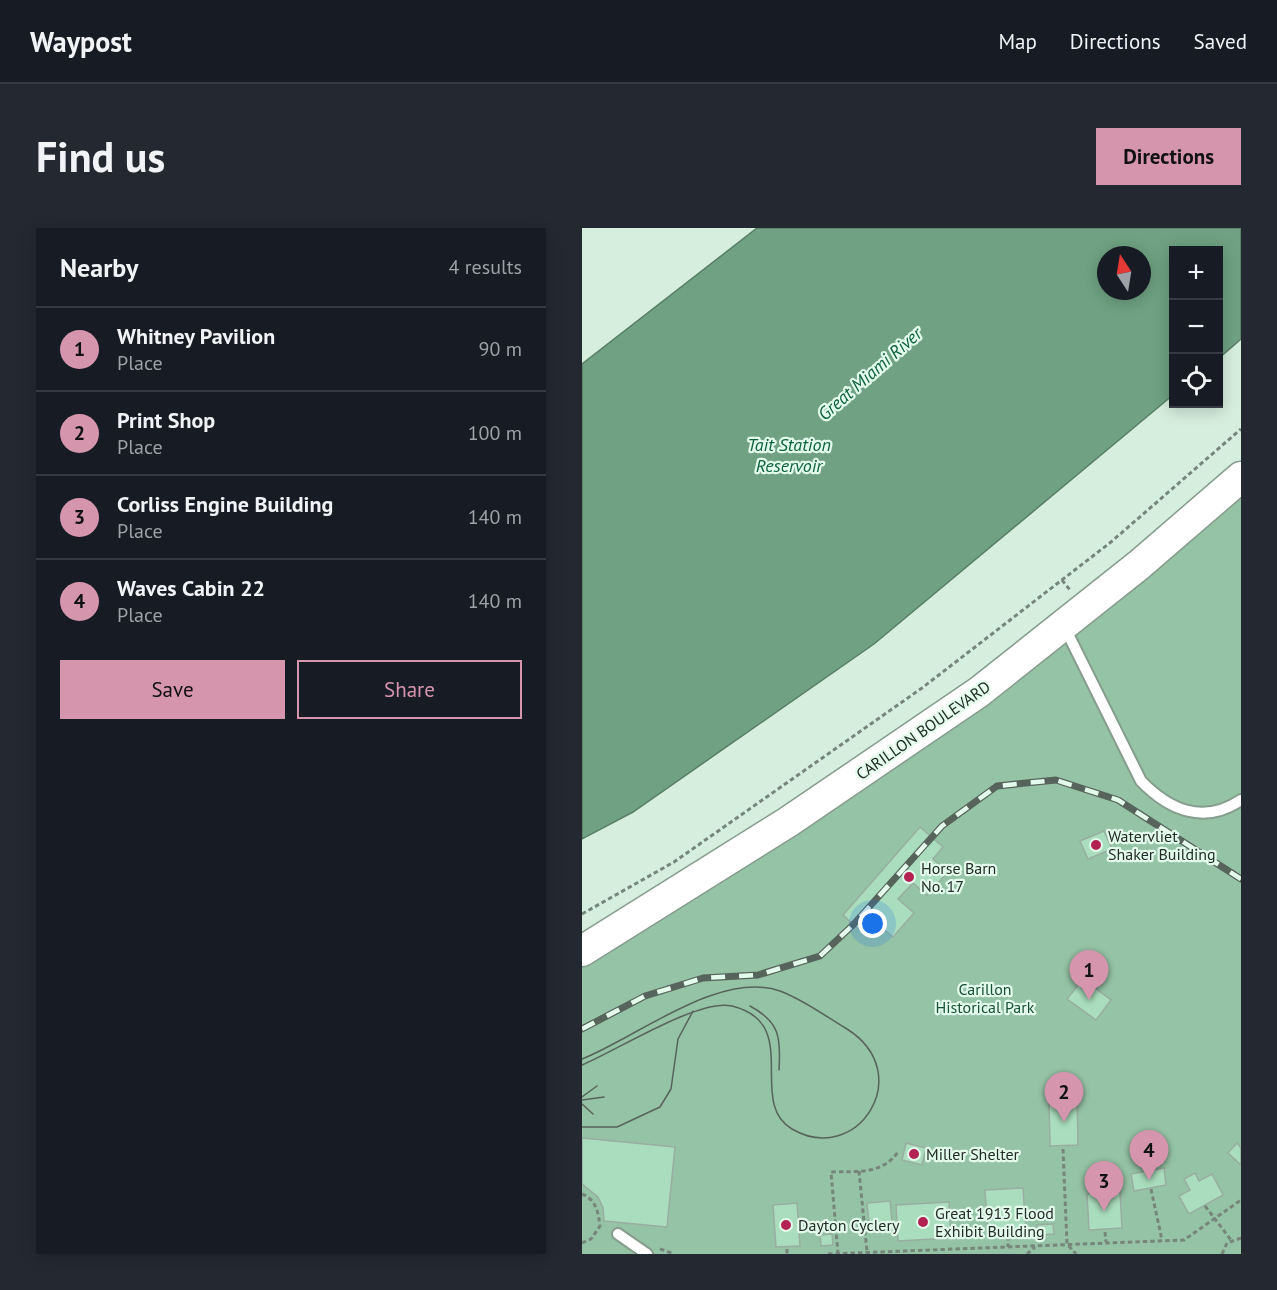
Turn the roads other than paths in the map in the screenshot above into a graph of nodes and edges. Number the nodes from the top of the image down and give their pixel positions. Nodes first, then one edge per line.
1 (1241, 477) edge
2 (1063, 625) junction
3 (1241, 800) edge
4 (582, 951) edge
5 (618, 1234) dead end
6 (647, 1254) edge

1 - 2 street, CARILLON BOULEVARD
2 - 3 lane
2 - 4 street, CARILLON BOULEVARD
5 - 6 lane

